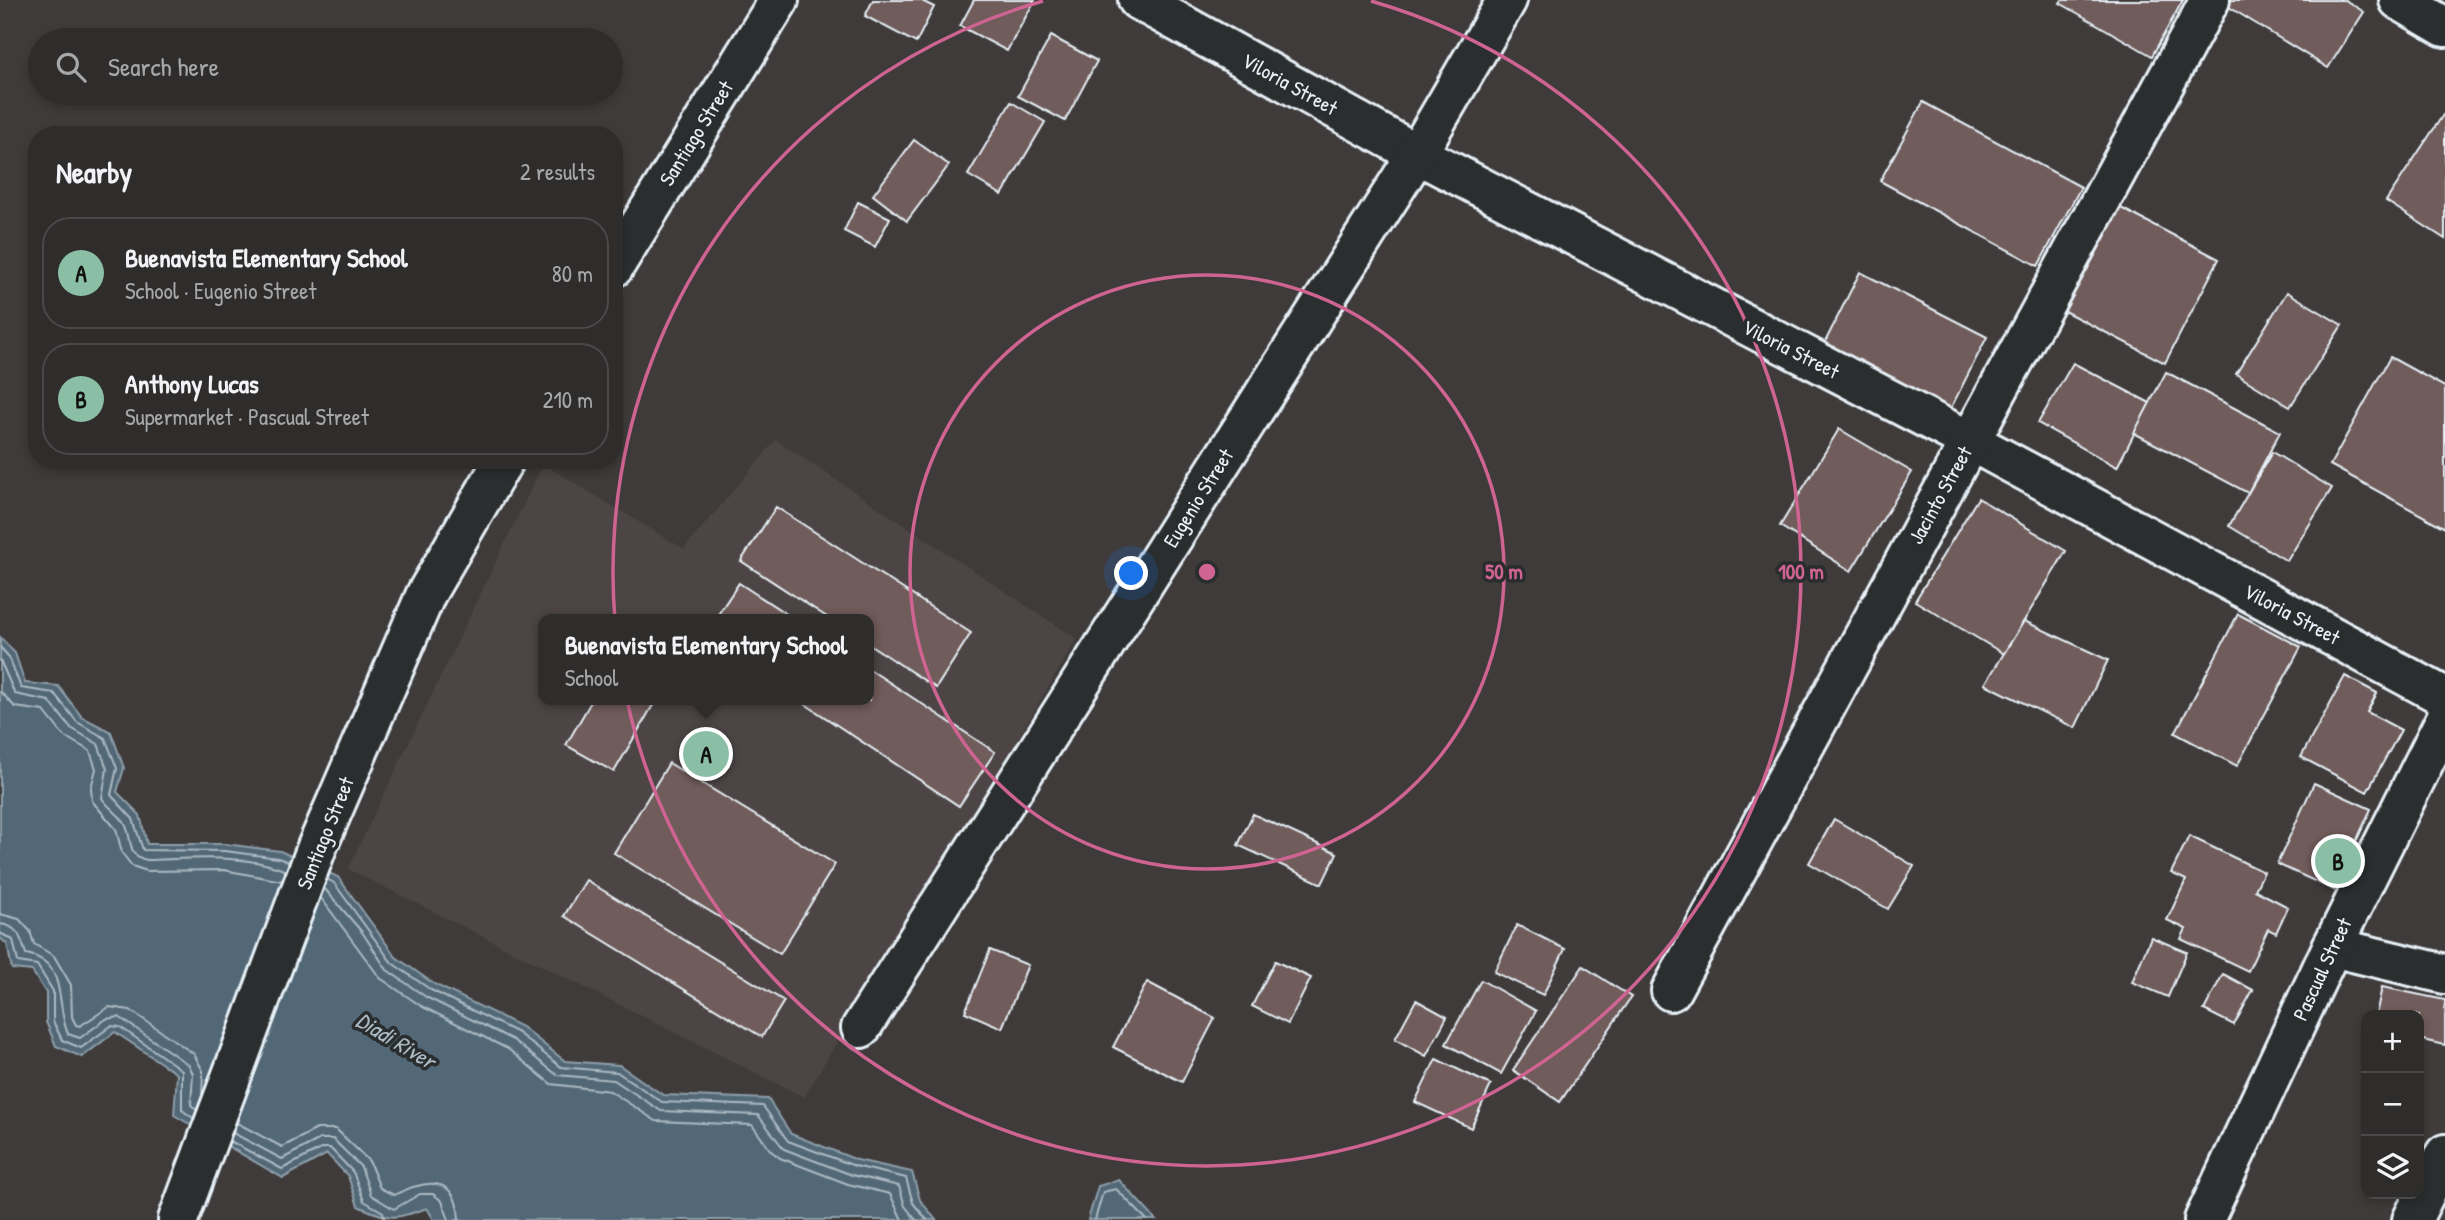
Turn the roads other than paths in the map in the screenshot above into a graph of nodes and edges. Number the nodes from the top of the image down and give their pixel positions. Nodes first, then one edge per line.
1 (779, 0) edge
2 (1138, 0) edge
3 (1507, 0) edge
4 (2210, 0) edge
5 (2399, 0) edge
6 (2445, 27) edge
7 (1417, 154) junction
8 (623, 252) edge
9 (1970, 441) junction
10 (499, 469) edge
11 (2445, 696) edge
12 (2445, 720) edge
13 (2332, 947) junction
14 (2445, 974) edge
15 (1671, 991) dead end
16 (861, 1028) dead end
17 (2445, 1154) edge
18 (178, 1220) edge
19 (2204, 1220) edge
20 (2412, 1220) edge

1 - 8 street, Santiago Street
2 - 7 street, Viloria Street
3 - 7 street, Eugenio Street
4 - 9 street, Jacinto Street
5 - 6 street
7 - 9 street, Viloria Street
7 - 16 street, Eugenio Street
9 - 11 street, Viloria Street
9 - 15 street, Jacinto Street
10 - 18 street, Santiago Street
12 - 13 street, Pascual Street
13 - 14 street
13 - 19 street, Pascual Street
17 - 20 street

